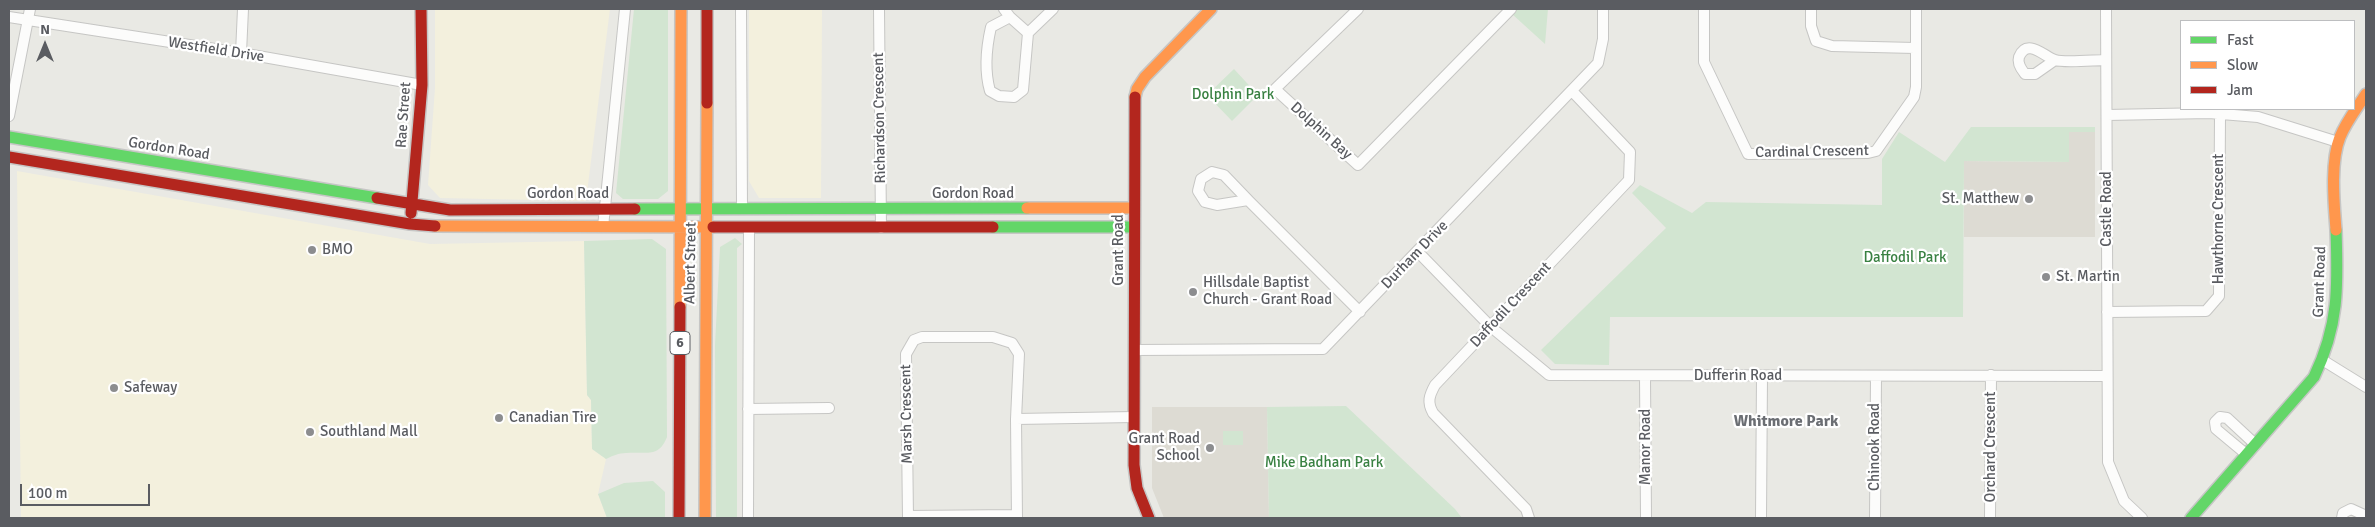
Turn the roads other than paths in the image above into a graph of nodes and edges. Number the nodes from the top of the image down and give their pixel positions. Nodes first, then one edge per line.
1 (30, 9) edge
2 (243, 9) edge
3 (421, 9) edge
4 (625, 9) edge
5 (681, 9) edge
6 (707, 9) edge
7 (741, 9) edge
8 (879, 9) edge
9 (1053, 9) edge
10 (1210, 9) edge
11 (1358, 9) edge
12 (1511, 9) edge
13 (1603, 9) edge
14 (1704, 9) edge
15 (1811, 9) edge
16 (1916, 9) edge
17 (2106, 9) edge
18 (1007, 13) edge
19 (9, 17) edge
20 (28, 20) junction
21 (1028, 33) junction
22 (1915, 48) junction
23 (241, 53) junction
24 (2055, 60) dead end
25 (2106, 60) junction
26 (422, 85) junction
27 (1572, 91) junction
28 (2366, 94) edge
29 (2220, 114) junction
30 (2106, 115) junction
31 (9, 116) edge
32 (9, 137) edge
33 (2338, 142) junction
34 (9, 157) edge
35 (214, 172) junction
36 (187, 187) junction
37 (1248, 200) junction
38 (411, 205) junction
39 (707, 208) junction
40 (1134, 208) junction
41 (605, 209) junction
42 (681, 209) junction
43 (742, 209) junction
44 (1011, 209) junction
45 (881, 210) junction
46 (410, 224) junction
47 (603, 227) junction
48 (681, 227) junction
49 (706, 227) junction
50 (749, 227) junction
51 (1011, 227) junction
52 (1134, 227) junction
53 (881, 228) junction
54 (1418, 252) junction
55 (1360, 312) junction
56 (2107, 312) junction
57 (1491, 327) junction
58 (1134, 350) junction
59 (2324, 361) junction
60 (1991, 375) junction
61 (1645, 376) junction
62 (1762, 376) junction
63 (1876, 376) junction
64 (2107, 376) junction
65 (2366, 387) edge
66 (829, 408) dead end
67 (748, 409) junction
68 (1134, 417) junction
69 (1016, 419) junction
70 (2255, 444) junction
71 (2246, 454) junction
72 (908, 517) edge
73 (1017, 517) edge
74 (679, 518) edge
75 (705, 518) edge
76 (748, 518) edge
77 (1149, 518) edge
78 (1529, 518) edge
79 (1646, 518) edge
80 (1761, 518) edge
81 (1875, 518) edge
82 (1990, 518) edge
83 (2142, 518) edge
84 (2191, 518) edge
85 (2342, 518) edge
86 (2364, 518) edge

1 - 20 street
2 - 23 street
3 - 26 main road, Rae Street
4 - 41 street
5 - 42 main road, Albert Street / 6
6 - 39 main road, Albert Street / 6
7 - 43 street
8 - 45 street, Richardson Crescent
9 - 21 street
10 - 40 main road, Grant Road
11 - 12 street, Dolphin Bay
13 - 27 street, Durham Drive
14 - 22 street, Cardinal Crescent
15 - 22 street
16 - 22 street, Cardinal Crescent
17 - 25 street, Castle Road
18 - 21 street
18 - 21 street
19 - 20 street, Westfield Drive
20 - 23 street, Westfield Drive
20 - 31 street
23 - 26 street, Westfield Drive
24 - 25 street
25 - 30 street, Castle Road
26 - 38 main road, Rae Street
27 - 54 street, Durham Drive
27 - 57 street, Daffodil Crescent
28 - 33 main road, Grant Road
29 - 30 street
29 - 33 street
29 - 56 street, Hawthorne Crescent
30 - 56 street, Castle Road
32 - 35 main road, Gordon Road
33 - 59 main road, Grant Road
34 - 36 main road
35 - 36 main road
35 - 38 main road, Gordon Road
36 - 46 main road
37 - 37 street
37 - 55 street
38 - 41 main road, Gordon Road
38 - 46 main road, Rae Street
39 - 42 main road, Gordon Road
39 - 43 main road, Gordon Road
39 - 49 main road, Albert Street / 6
40 - 44 main road, Gordon Road
40 - 52 main road, Grant Road
41 - 42 main road, Gordon Road
41 - 47 street
42 - 48 main road, Albert Street / 6
43 - 45 main road, Gordon Road
44 - 45 main road, Gordon Road
44 - 51 main road
45 - 53 street, Richardson Crescent
46 - 47 main road
47 - 48 main road
48 - 49 main road
48 - 74 main road, Albert Street / 6
49 - 50 main road
49 - 75 main road, Albert Street / 6
50 - 53 main road
50 - 67 street
51 - 52 main road
51 - 53 main road
52 - 58 main road, Grant Road
54 - 55 street, Durham Drive
54 - 57 street, Dufferin Road
55 - 58 street, Durham Drive
56 - 64 street, Castle Road
57 - 61 street, Dufferin Road
57 - 78 street, Daffodil Crescent
58 - 68 main road, Grant Road
59 - 65 street
59 - 70 main road, Grant Road
60 - 63 street, Dufferin Road
60 - 64 street, Dufferin Road
60 - 82 street, Orchard Crescent
61 - 62 street, Dufferin Road
61 - 79 street, Manor Road
62 - 63 street, Dufferin Road
62 - 80 street
63 - 81 street, Chinook Road
64 - 83 street, Castle Road
66 - 67 street
67 - 76 street
68 - 69 street
68 - 77 main road, Grant Road
69 - 72 street, Marsh Crescent
69 - 73 street, Marsh Crescent
70 - 71 main road, Grant Road
70 - 71 street
71 - 84 main road, Grant Road
72 - 73 street
85 - 86 street

